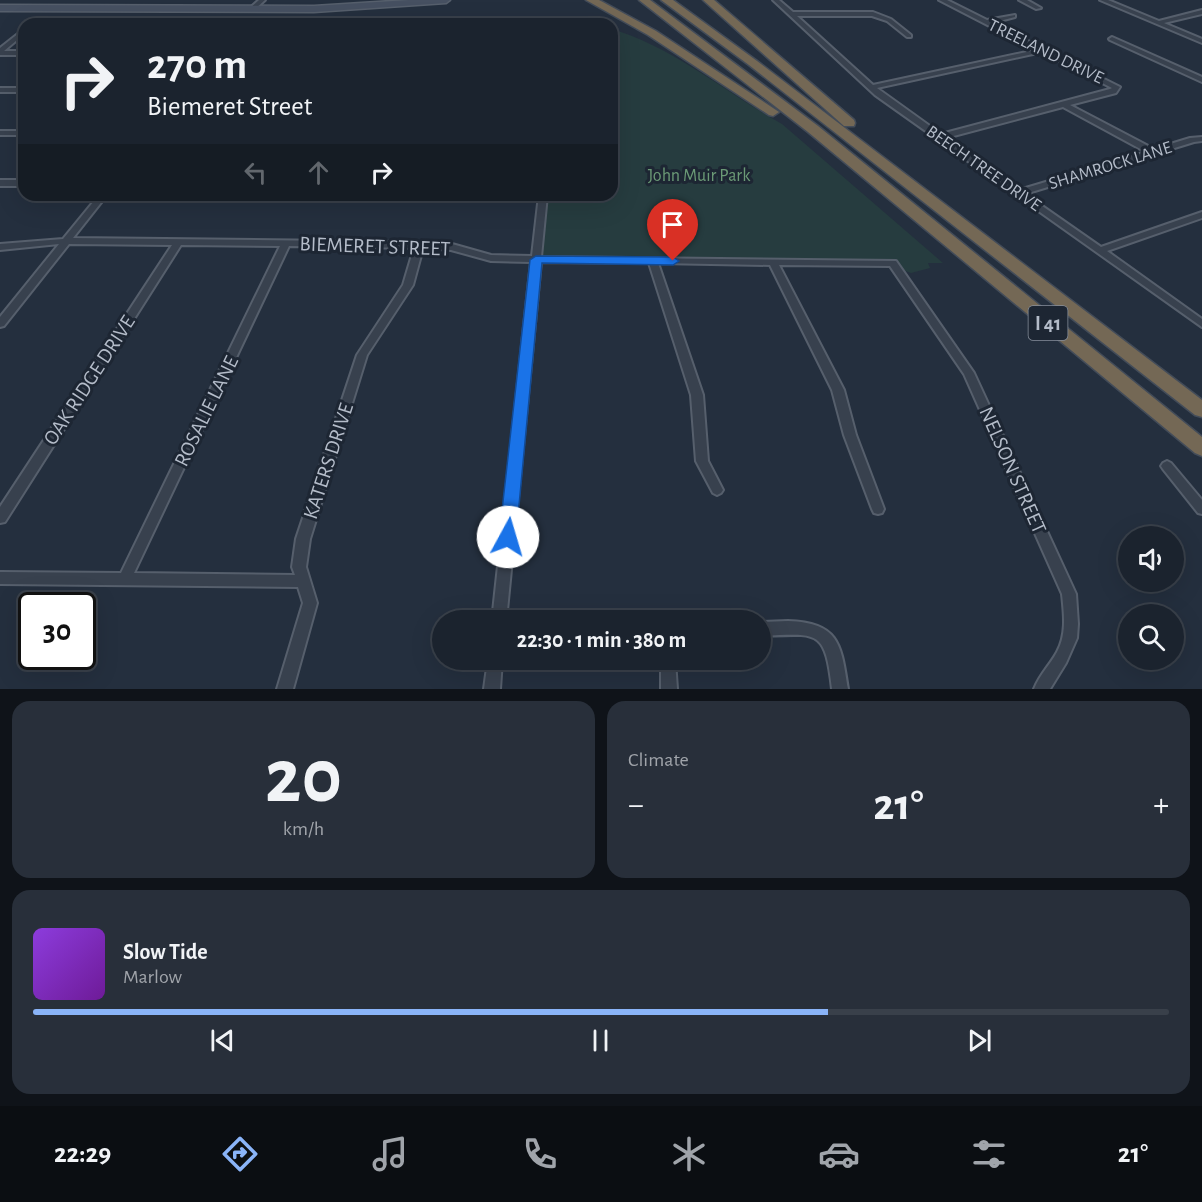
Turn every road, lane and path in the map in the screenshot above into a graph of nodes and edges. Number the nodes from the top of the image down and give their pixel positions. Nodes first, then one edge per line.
1 (378, 0) edge
2 (446, 0) edge
3 (592, 0) edge
4 (644, 0) edge
5 (666, 0) edge
6 (708, 0) edge
7 (776, 0) edge
8 (942, 0) edge
9 (1022, 0) edge
10 (1103, 0) edge
11 (0, 1) edge
12 (124, 1) edge
13 (140, 1) edge
14 (257, 3) edge
15 (0, 8) edge
16 (1038, 8) dead end
17 (1202, 12) edge
18 (791, 14) junction
19 (1013, 16) dead end
20 (987, 22) junction
21 (1158, 23) junction
22 (909, 36) dead end
23 (18, 37) edge
24 (1112, 39) dead end
25 (1202, 41) edge
26 (1044, 50) junction
27 (0, 52) edge
28 (18, 53) edge
29 (1202, 80) edge
30 (871, 87) junction
31 (0, 90) edge
32 (18, 90) edge
33 (1063, 104) junction
34 (0, 133) edge
35 (18, 133) edge
36 (939, 137) junction
37 (1202, 139) edge
38 (1153, 152) junction
39 (0, 183) edge
40 (18, 183) edge
41 (1018, 193) junction
42 (894, 198) junction
43 (929, 198) junction
44 (98, 201) edge
45 (542, 201) edge
46 (1202, 215) edge
47 (67, 241) junction
48 (178, 242) junction
49 (286, 244) junction
50 (419, 245) junction
51 (0, 247) edge
52 (1100, 251) junction
53 (536, 260) junction
54 (653, 261) junction
55 (773, 262) junction
56 (893, 263) joint
57 (1201, 322) edge
58 (0, 324) edge
59 (1202, 410) edge
60 (1202, 448) edge
61 (1167, 466) dead end
62 (717, 490) dead end
63 (878, 509) dead end
64 (1202, 509) edge
65 (0, 518) edge
66 (0, 578) edge
67 (125, 579) junction
68 (302, 581) junction
69 (500, 610) edge
70 (771, 629) edge
71 (494, 670) edge
72 (668, 670) edge
73 (285, 689) edge
74 (492, 689) edge
75 (669, 689) edge
76 (840, 689) edge
77 (1042, 689) edge

1 - 14 main road
2 - 14 main road
3 - 42 highway
4 - 42 highway, I 41
5 - 43 highway, I 41
6 - 43 highway
7 - 18 street, BEECH TREE DRIVE
8 - 20 street, TREELAND DRIVE
9 - 16 street
10 - 21 street
11 - 12 main road
12 - 13 main road
13 - 14 main road
14 - 15 main road
17 - 21 street
18 - 22 street
18 - 30 street, BEECH TREE DRIVE
19 - 20 street
20 - 26 street, TREELAND DRIVE
21 - 25 street
23 - 27 street
24 - 29 street
26 - 30 street
26 - 33 street, TREELAND DRIVE
27 - 28 street
30 - 36 street, BEECH TREE DRIVE
31 - 32 street
33 - 36 street
33 - 38 street
34 - 35 street
36 - 41 street, BEECH TREE DRIVE
37 - 38 street, SHAMROCK LANE
38 - 41 street, SHAMROCK LANE
39 - 40 street
41 - 52 street, BEECH TREE DRIVE
42 - 60 highway, I 41
43 - 59 highway, I 41
44 - 47 street
45 - 53 street
46 - 52 street
47 - 48 street, BIEMERET STREET
47 - 51 street, BIEMERET STREET
47 - 58 street
48 - 49 street, BIEMERET STREET
48 - 65 street, OAK RIDGE DRIVE
49 - 50 street, BIEMERET STREET
49 - 67 street, ROSALIE LANE
50 - 53 street, BIEMERET STREET
50 - 68 street, KATERS DRIVE
52 - 57 street, BEECH TREE DRIVE
53 - 54 street, BIEMERET STREET
53 - 69 street
54 - 55 street, BIEMERET STREET
54 - 62 street
55 - 56 street, BIEMERET STREET
55 - 63 street
56 - 77 street, NELSON STREET
61 - 64 street
66 - 67 street
67 - 68 street
68 - 73 street, KATERS DRIVE
70 - 76 street
71 - 74 street
72 - 75 street

